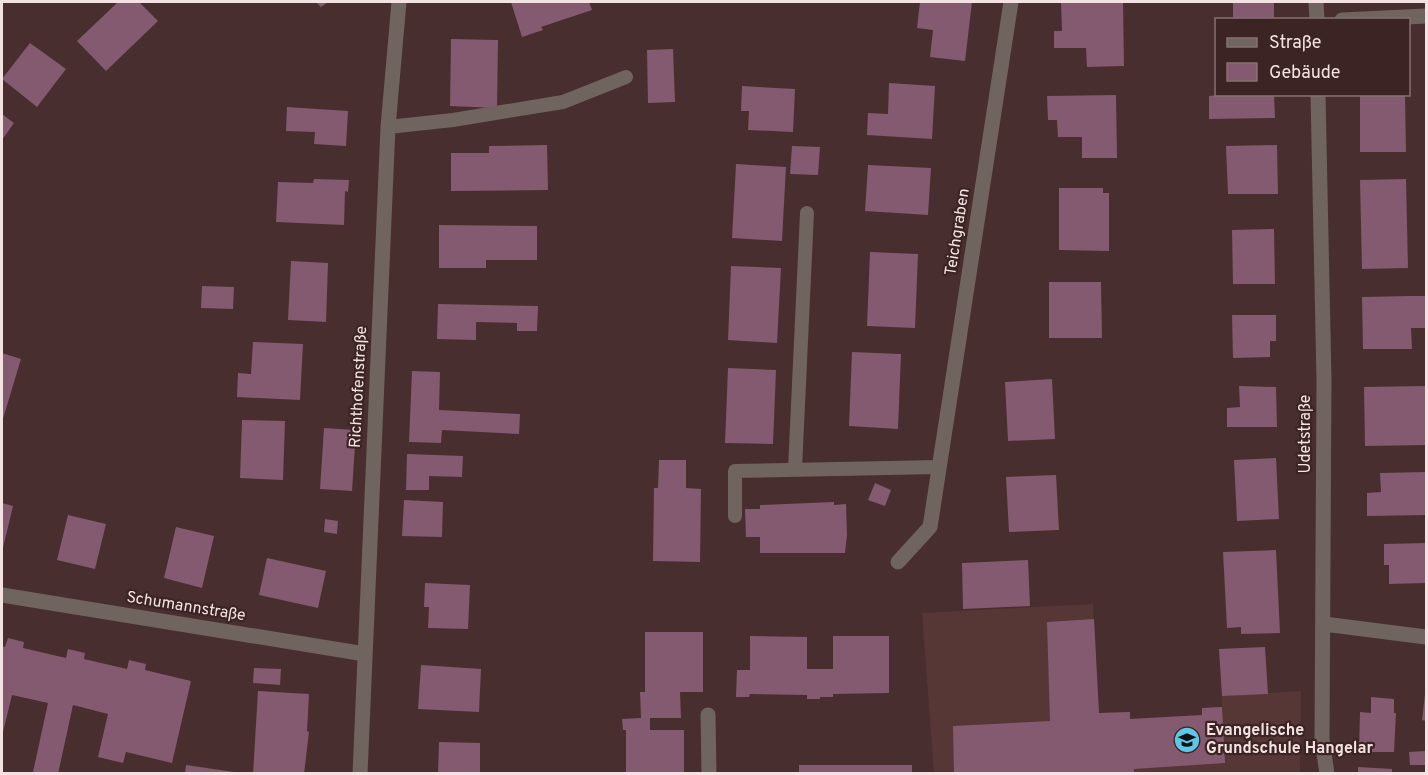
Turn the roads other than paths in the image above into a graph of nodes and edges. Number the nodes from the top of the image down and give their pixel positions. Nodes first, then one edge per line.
1 (399, 2) edge
2 (1011, 2) edge
3 (1316, 2) edge
4 (1426, 16) edge
5 (1317, 18) edge
6 (1384, 18) edge
7 (626, 77) dead end
8 (1318, 96) edge
9 (388, 127) junction
10 (807, 213) dead end
11 (939, 467) junction
12 (795, 469) junction
13 (735, 516) dead end
14 (898, 562) dead end
15 (2, 595) edge
16 (1324, 624) junction
17 (1426, 637) edge
18 (365, 654) junction
19 (708, 715) dead end
20 (360, 774) edge
21 (709, 774) edge
22 (1327, 774) edge

1 - 9 street, Richthofenstraße
2 - 11 street, Teichgraben
3 - 5 street
4 - 6 street
7 - 9 lane
8 - 16 street, Udetstraße
9 - 18 street, Richthofenstraße
10 - 12 lane
11 - 12 lane
11 - 14 street, Teichgraben
12 - 13 lane
15 - 18 street, Schumannstraße
16 - 17 street
16 - 22 street, Udetstraße
18 - 20 street, Richthofenstraße
19 - 21 street

